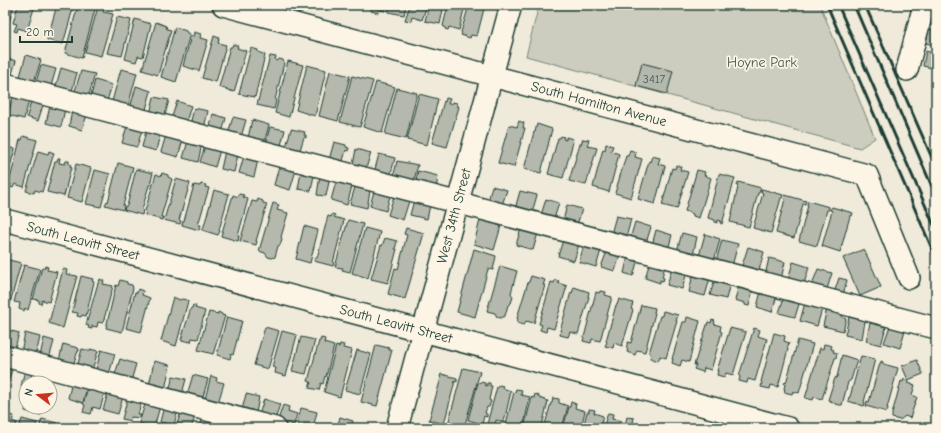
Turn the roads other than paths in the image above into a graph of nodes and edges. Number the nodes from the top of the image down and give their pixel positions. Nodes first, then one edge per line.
1 (223, 5) edge
2 (511, 5) edge
3 (924, 5) edge
4 (907, 70) dead end
5 (492, 76) junction
6 (5, 84) edge
7 (458, 203) junction
8 (5, 220) edge
9 (909, 278) dead end
10 (936, 328) edge
11 (423, 331) junction
12 (5, 356) edge
13 (275, 428) edge
14 (397, 428) edge
15 (788, 428) edge

1 - 5 street, South Hamilton Avenue
2 - 5 street, West 34th Street
3 - 4 street
5 - 7 street, West 34th Street
5 - 9 street, South Hamilton Avenue
6 - 7 street
7 - 10 street
7 - 11 street, West 34th Street
8 - 11 street, South Leavitt Street
11 - 14 street, West 34th Street
11 - 15 street, South Leavitt Street
12 - 13 street

